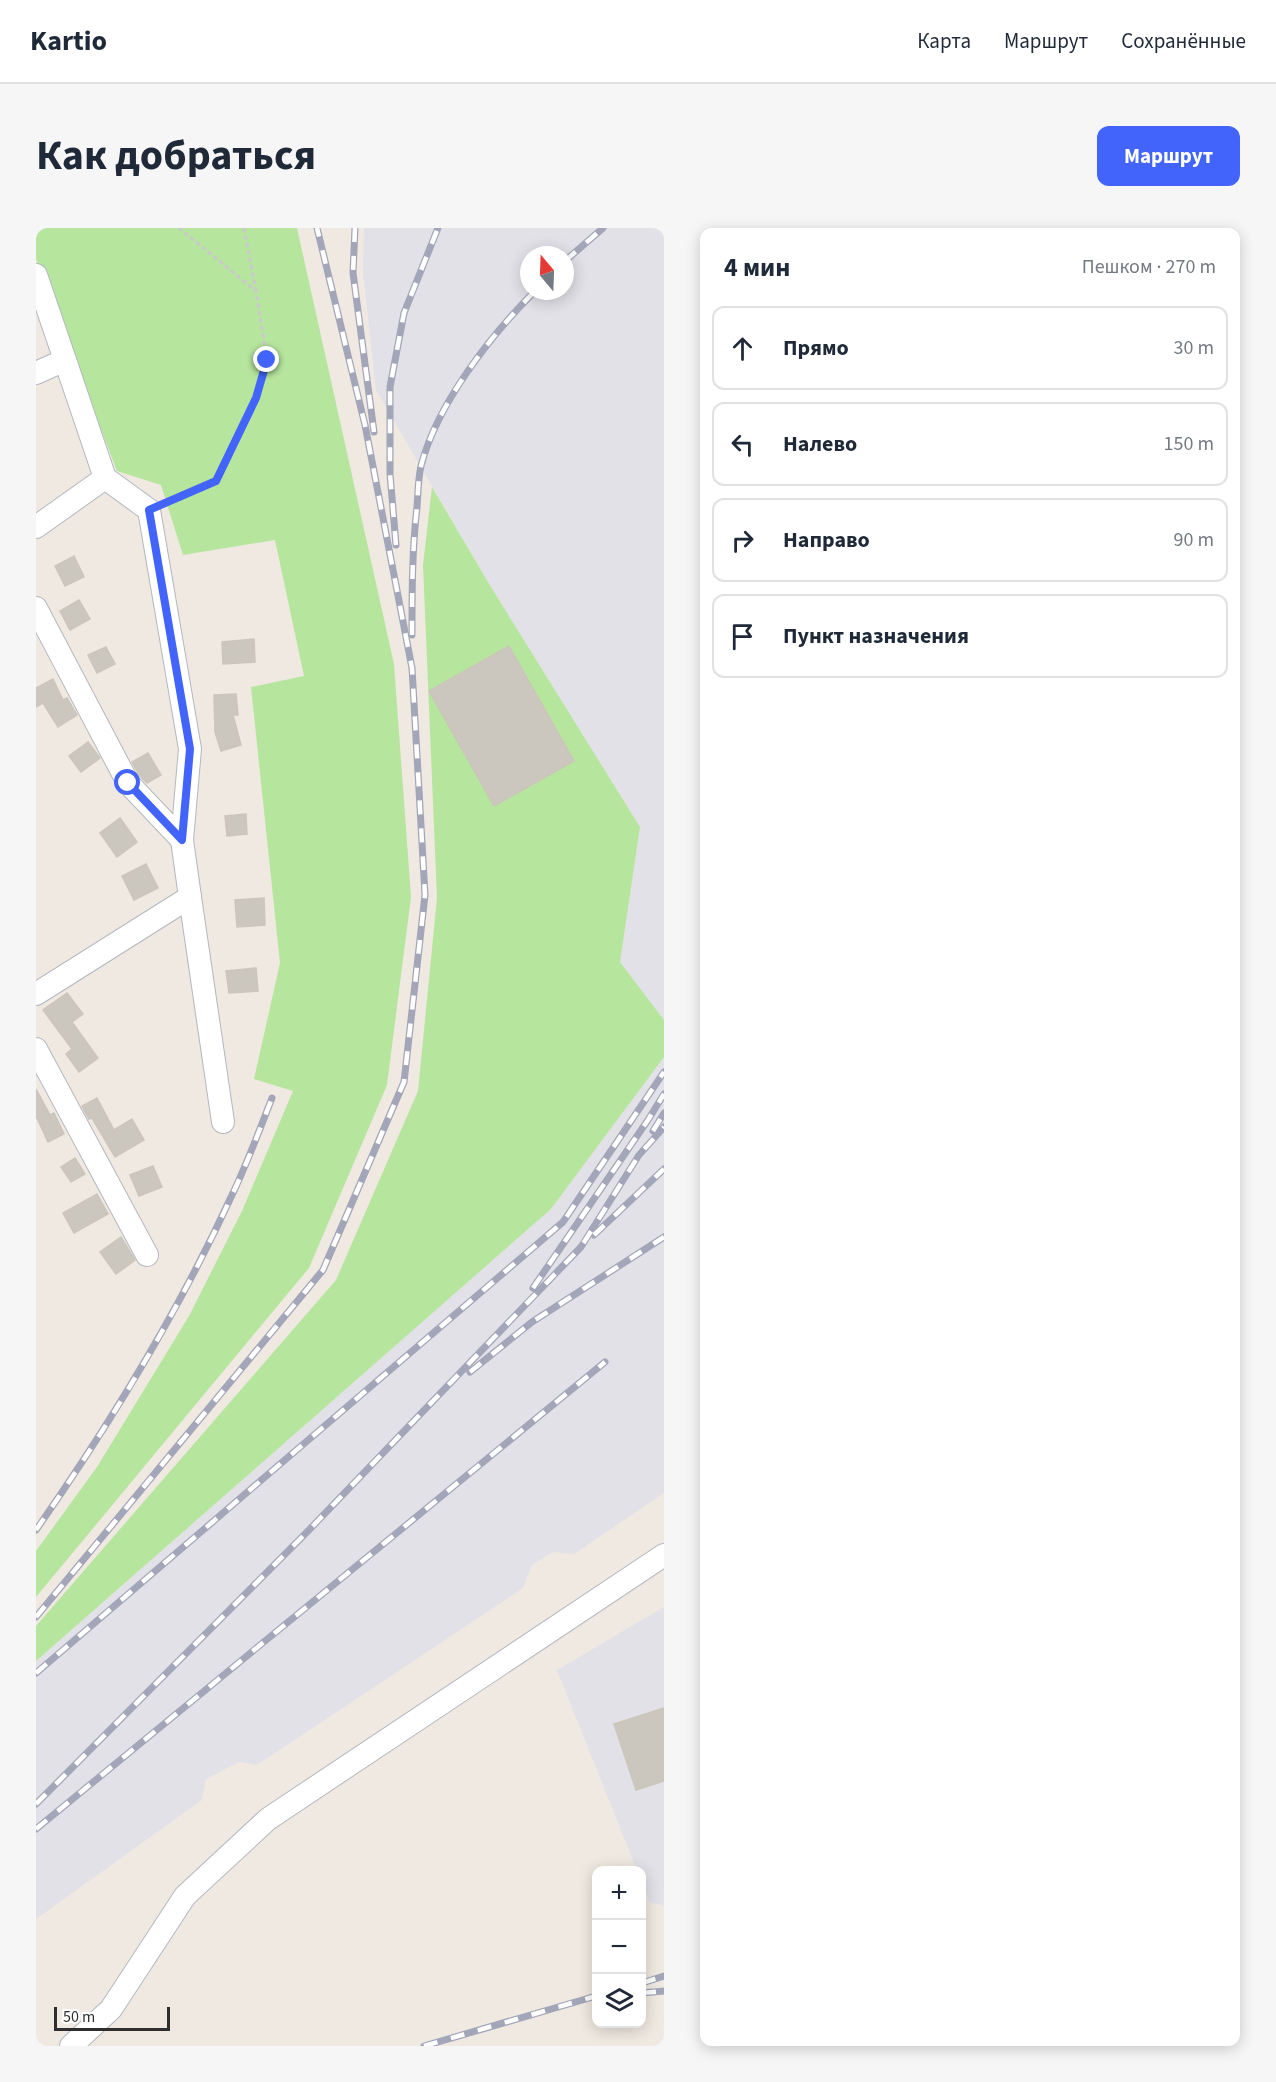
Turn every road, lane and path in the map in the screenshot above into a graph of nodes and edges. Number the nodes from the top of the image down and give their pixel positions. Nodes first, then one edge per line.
1 (179, 228) edge
2 (244, 228) edge
3 (36, 275) edge
4 (256, 291) junction
5 (65, 360) junction
6 (36, 373) edge
7 (105, 478) junction
8 (149, 510) junction
9 (36, 527) edge
10 (36, 608) edge
11 (182, 840) junction
12 (190, 897) junction
13 (36, 994) edge
14 (36, 1049) edge
15 (223, 1122) dead end
16 (147, 1255) dead end
17 (664, 1555) edge
18 (71, 2046) edge

1 - 4 path
2 - 4 path
3 - 5 street
4 - 8 path
5 - 6 street
5 - 7 street
7 - 8 street
7 - 9 street
8 - 11 street
10 - 11 street
11 - 12 street
12 - 13 street
12 - 15 street
14 - 16 street
17 - 18 street

